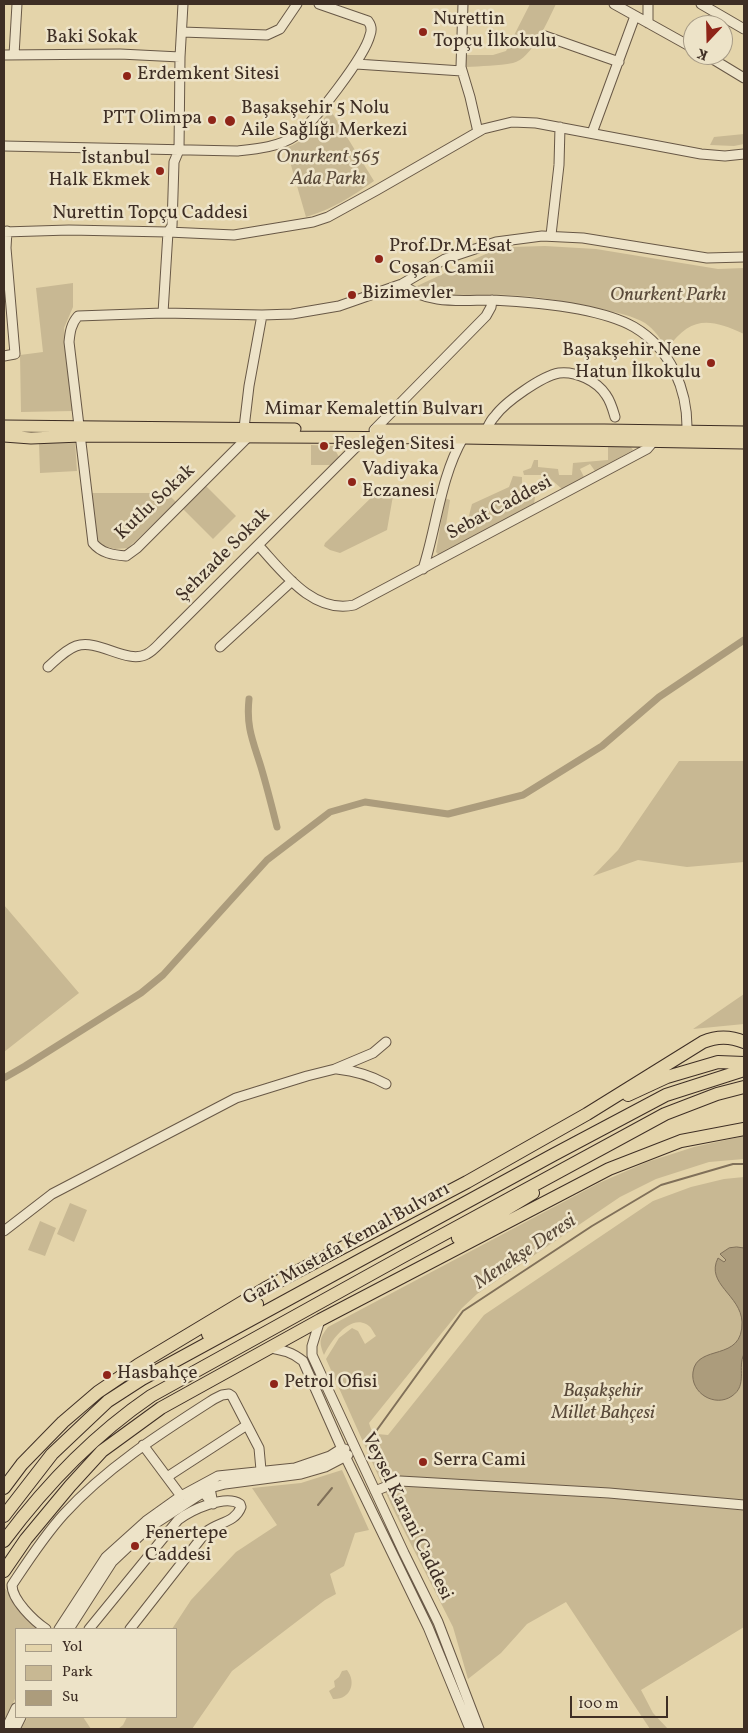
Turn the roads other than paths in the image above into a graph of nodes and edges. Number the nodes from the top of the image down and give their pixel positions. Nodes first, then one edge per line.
1 (17, 4) edge
2 (183, 4) edge
3 (297, 4) edge
4 (319, 4) edge
5 (463, 4) edge
6 (614, 4) edge
7 (648, 4) edge
8 (701, 4) edge
9 (635, 16) junction
10 (648, 23) junction
11 (744, 29) edge
12 (182, 32) junction
13 (545, 36) dead end
14 (683, 42) edge
15 (4, 55) edge
16 (14, 55) junction
17 (180, 56) junction
18 (619, 62) junction
19 (356, 64) junction
20 (723, 65) edge
21 (462, 72) junction
22 (744, 78) edge
23 (560, 127) junction
24 (478, 132) junction
25 (592, 133) junction
26 (4, 146) edge
27 (180, 150) junction
28 (744, 154) edge
29 (5, 232) edge
30 (168, 232) junction
31 (551, 235) junction
32 (744, 257) edge
33 (402, 284) junction
34 (492, 300) junction
35 (163, 313) junction
36 (262, 315) junction
37 (4, 356) edge
38 (615, 417) dead end
39 (4, 426) edge
40 (486, 429) junction
41 (80, 431) junction
42 (687, 432) junction
43 (744, 432) edge
44 (246, 433) junction
45 (370, 434) junction
46 (466, 434) junction
47 (4, 436) edge
48 (653, 442) junction
49 (744, 443) edge
50 (259, 546) junction
51 (423, 569) junction
52 (292, 581) junction
53 (220, 647) dead end
54 (48, 667) dead end
55 (386, 1042) dead end
56 (744, 1042) edge
57 (744, 1063) edge
58 (335, 1069) junction
59 (744, 1070) edge
60 (386, 1084) dead end
61 (744, 1087) edge
62 (587, 1114) junction
63 (744, 1120) edge
64 (744, 1129) edge
65 (720, 1134) junction
66 (582, 1158) junction
67 (4, 1231) edge
68 (341, 1249) junction
69 (320, 1320) junction
70 (268, 1348) junction
71 (142, 1379) junction
72 (248, 1426) junction
73 (144, 1445) junction
74 (341, 1449) junction
75 (355, 1449) junction
76 (346, 1458) junction
77 (261, 1470) junction
78 (167, 1477) junction
79 (4, 1488) edge
80 (206, 1490) junction
81 (375, 1491) junction
82 (181, 1496) junction
83 (213, 1504) junction
84 (744, 1505) edge
85 (6, 1513) edge
86 (4, 1540) edge
87 (4, 1570) edge
88 (138, 1619) junction
89 (45, 1628) edge
90 (60, 1628) edge
91 (70, 1628) edge
92 (90, 1628) edge
93 (131, 1628) edge
94 (134, 1628) edge
95 (15, 1710) edge
96 (21, 1718) edge
97 (6, 1729) edge
98 (15, 1729) edge
99 (470, 1729) edge
100 (479, 1729) edge

1 - 16 street
2 - 12 street
3 - 12 street
4 - 19 street
5 - 21 street
6 - 9 street
7 - 10 street
8 - 11 street
9 - 10 street
9 - 18 street
10 - 14 street
12 - 17 street
13 - 18 street
15 - 16 street, Baki Sokak
16 - 17 street, Baki Sokak
17 - 27 street
18 - 25 street
19 - 21 street
19 - 27 street
20 - 22 street
21 - 24 street
23 - 24 street, Nurettin Topçu Caddesi
23 - 25 street, Nurettin Topçu Caddesi
23 - 31 street
24 - 30 street, Nurettin Topçu Caddesi
25 - 28 street, Nurettin Topçu Caddesi
26 - 27 street
27 - 30 street
29 - 30 street, Nurettin Topçu Caddesi
29 - 37 street
30 - 35 street
31 - 32 street
31 - 33 street
33 - 34 street
33 - 36 street
34 - 42 street
34 - 45 street, Şehzade Sokak
35 - 36 street
35 - 41 street
36 - 44 street
38 - 40 street
39 - 41 main road
40 - 42 main road, Mimar Kemalettin Bulvarı
40 - 46 main road, Mimar Kemalettin Bulvarı
41 - 44 main road
41 - 44 street, Kutlu Sokak
41 - 47 main road
42 - 43 main road, Mimar Kemalettin Bulvarı
44 - 45 main road
45 - 46 main road
45 - 50 street, Şehzade Sokak
46 - 48 main road
46 - 51 street
48 - 49 main road
48 - 51 street, Sebat Caddesi
50 - 52 street
50 - 54 street, Şehzade Sokak
51 - 52 street, Sebat Caddesi
52 - 53 street
55 - 58 street
56 - 62 highway
57 - 62 highway
58 - 60 street
58 - 67 street
59 - 71 highway, Gazi Mustafa Kemal Bulvarı
61 - 66 highway, Gazi Mustafa Kemal Bulvarı
62 - 68 highway
63 - 65 highway
64 - 65 highway
65 - 69 highway
66 - 69 highway
66 - 86 highway, Gazi Mustafa Kemal Bulvarı
68 - 71 highway
68 - 79 highway
69 - 70 highway
69 - 75 street, Veysel Karani Caddesi
70 - 74 street, Veysel Karani Caddesi
70 - 87 highway
71 - 85 highway, Gazi Mustafa Kemal Bulvarı
72 - 73 street
72 - 77 street
72 - 78 street
73 - 78 street
73 - 89 street
74 - 75 street
74 - 76 street, Veysel Karani Caddesi
74 - 77 street
75 - 76 street
75 - 81 street, Veysel Karani Caddesi
76 - 80 street
76 - 99 street, Veysel Karani Caddesi
77 - 82 street
78 - 82 street
80 - 83 street
80 - 91 street
81 - 84 street
81 - 100 street, Veysel Karani Caddesi
82 - 90 street
83 - 88 street
83 - 92 street
88 - 93 street
88 - 94 street
95 - 97 street
96 - 98 street

